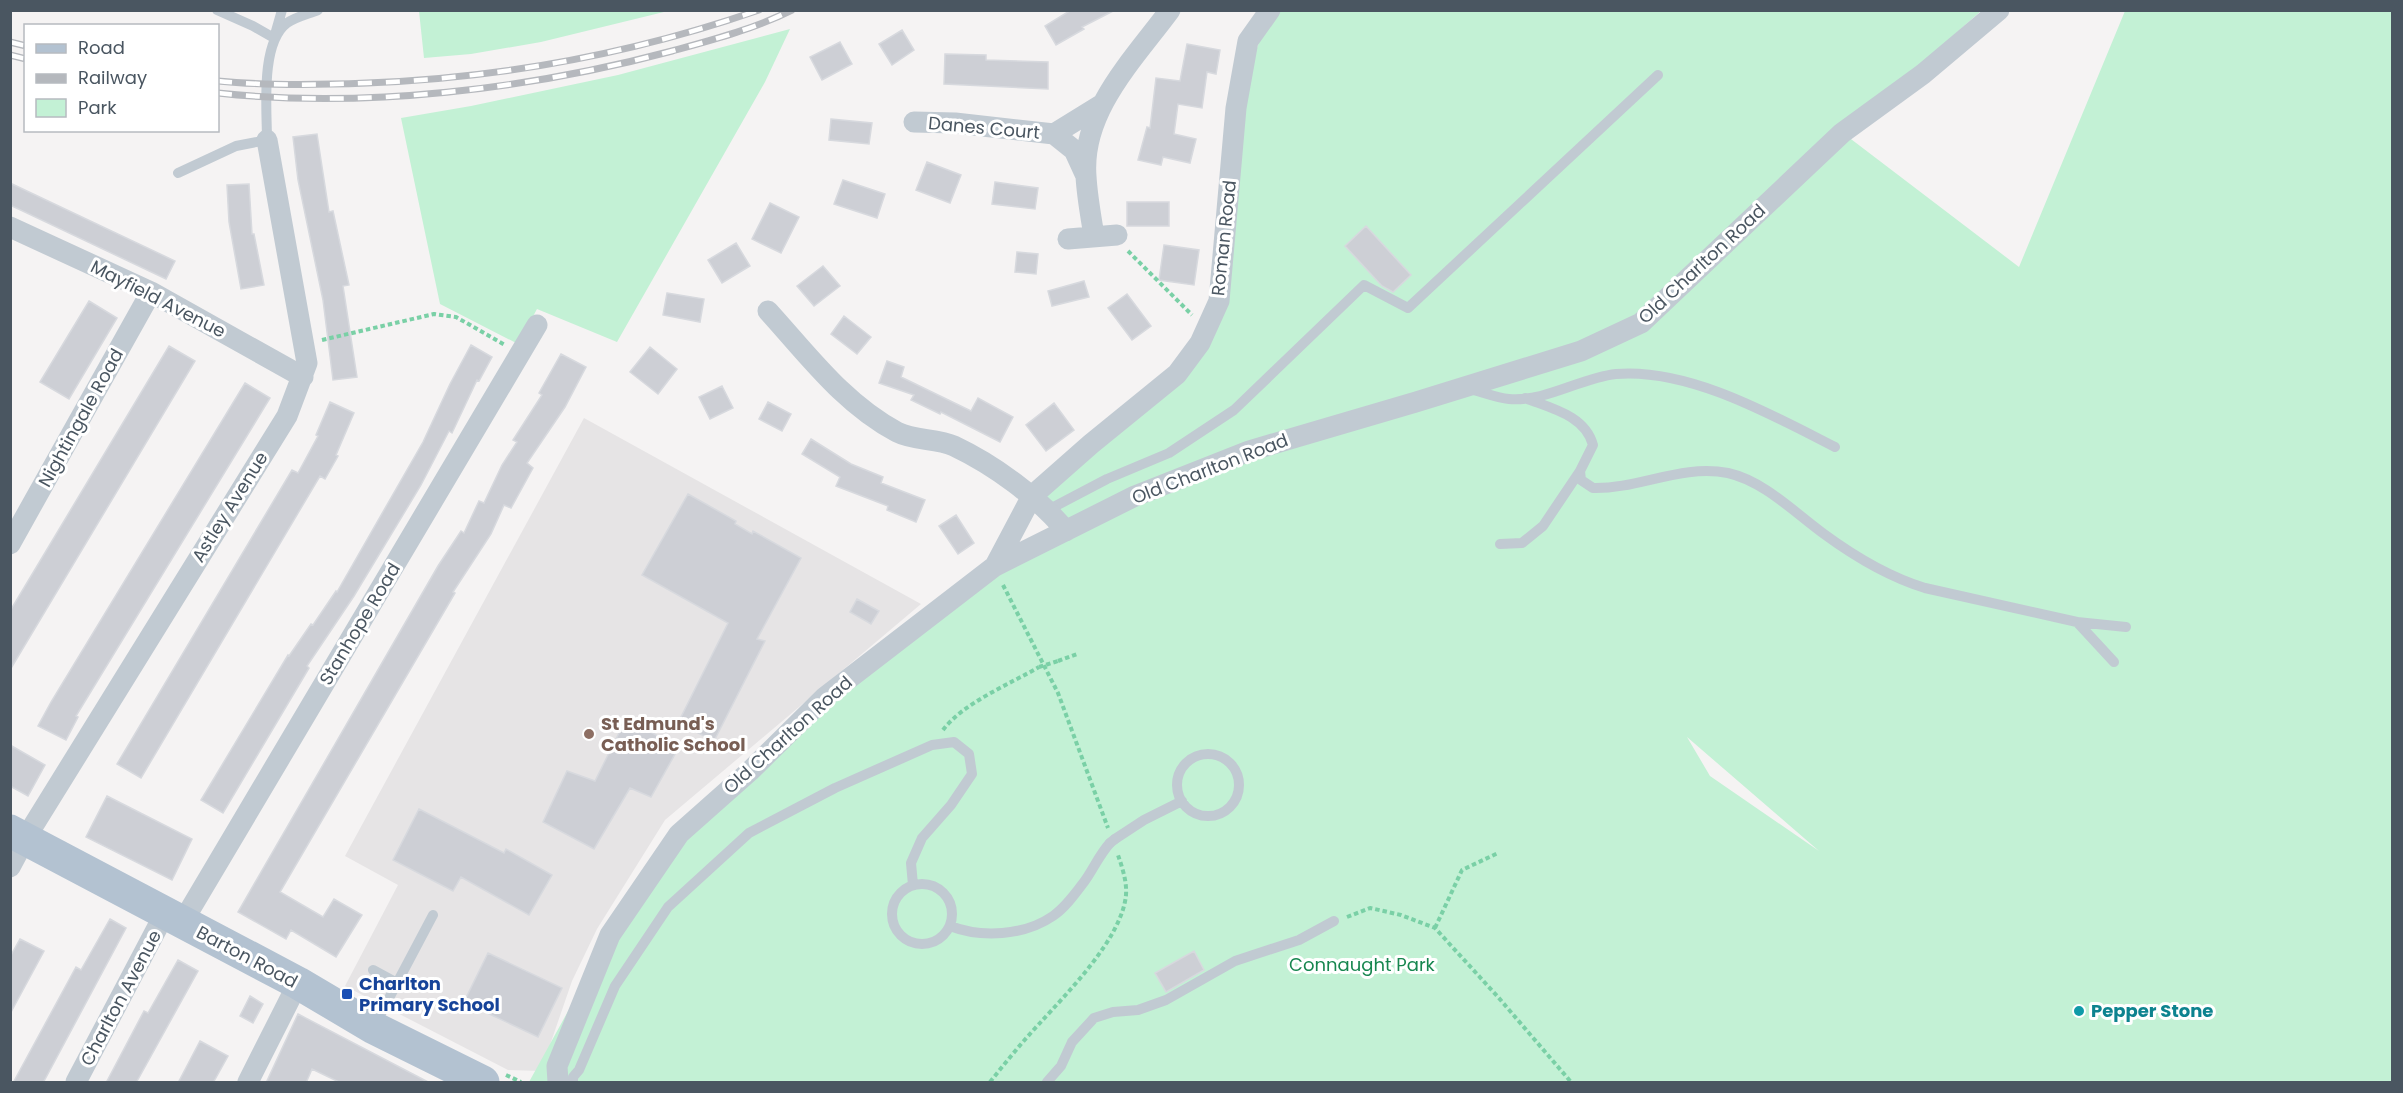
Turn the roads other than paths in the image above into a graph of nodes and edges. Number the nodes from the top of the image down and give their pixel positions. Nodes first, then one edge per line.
1 (217, 10) edge
2 (282, 10) edge
3 (318, 10) edge
4 (1170, 10) edge
5 (1270, 10) edge
6 (1999, 10) edge
7 (274, 38) junction
8 (1658, 75) dead end
9 (1101, 105) junction
10 (914, 122) dead end
11 (1054, 134) junction
12 (267, 140) junction
13 (178, 173) dead end
14 (1086, 174) junction
15 (10, 227) edge
16 (1117, 235) road end
17 (1094, 236) junction
18 (1068, 239) dead end
19 (151, 292) junction
20 (768, 311) dead end
21 (537, 325) dead end
22 (303, 377) junction
23 (1464, 387) junction
24 (1524, 398) junction
25 (1835, 447) dead end
26 (1580, 471) junction
27 (1032, 496) junction
28 (1048, 510) junction
29 (14, 531) edge
30 (1066, 531) junction
31 (1500, 544) dead end
32 (998, 574) junction
33 (2078, 622) junction
34 (2126, 627) dead end
35 (2114, 662) dead end
36 (1182, 801) junction
37 (15, 846) edge
38 (914, 885) junction
39 (433, 915) dead end
40 (174, 918) junction
41 (1334, 921) road end
42 (950, 926) junction
43 (373, 970) dead end
44 (298, 983) junction
45 (397, 983) junction
46 (374, 1028) junction
47 (76, 1083) edge
48 (248, 1083) edge
49 (483, 1083) edge
50 (558, 1083) edge
51 (573, 1083) edge
52 (1047, 1083) edge

1 - 7 lane
2 - 7 lane
3 - 7 lane
4 - 9 street, Danes Court
5 - 27 street, Roman Road
6 - 23 street, Old Charlton Road
7 - 12 lane
8 - 28 lane
9 - 11 street, Danes Court
9 - 14 street, Danes Court
10 - 11 street, Danes Court
11 - 14 street, Danes Court
12 - 13 lane
12 - 22 street, Astley Avenue
14 - 17 street, Danes Court
15 - 19 street, Mayfield Avenue
16 - 17 street
17 - 18 street
19 - 22 street, Mayfield Avenue
19 - 29 street, Nightingale Road
20 - 27 street
21 - 40 street, Stanhope Road
22 - 37 street, Astley Avenue
23 - 24 lane
23 - 30 street, Old Charlton Road
24 - 25 lane
24 - 26 lane
26 - 31 lane
26 - 33 lane
27 - 28 street
27 - 32 street, Roman Road
28 - 30 street
30 - 32 street, Old Charlton Road
32 - 50 street, Old Charlton Road
33 - 34 lane
33 - 35 lane
36 - 36 lane
36 - 42 lane
37 - 40 main road, Barton Road
38 - 42 lane
38 - 42 lane
38 - 51 lane
39 - 45 lane
40 - 44 main road, Barton Road
40 - 47 street, Charlton Avenue
41 - 52 lane
43 - 45 lane
44 - 46 main road, Barton Road
44 - 48 street
45 - 46 lane
46 - 49 main road, Barton Road

